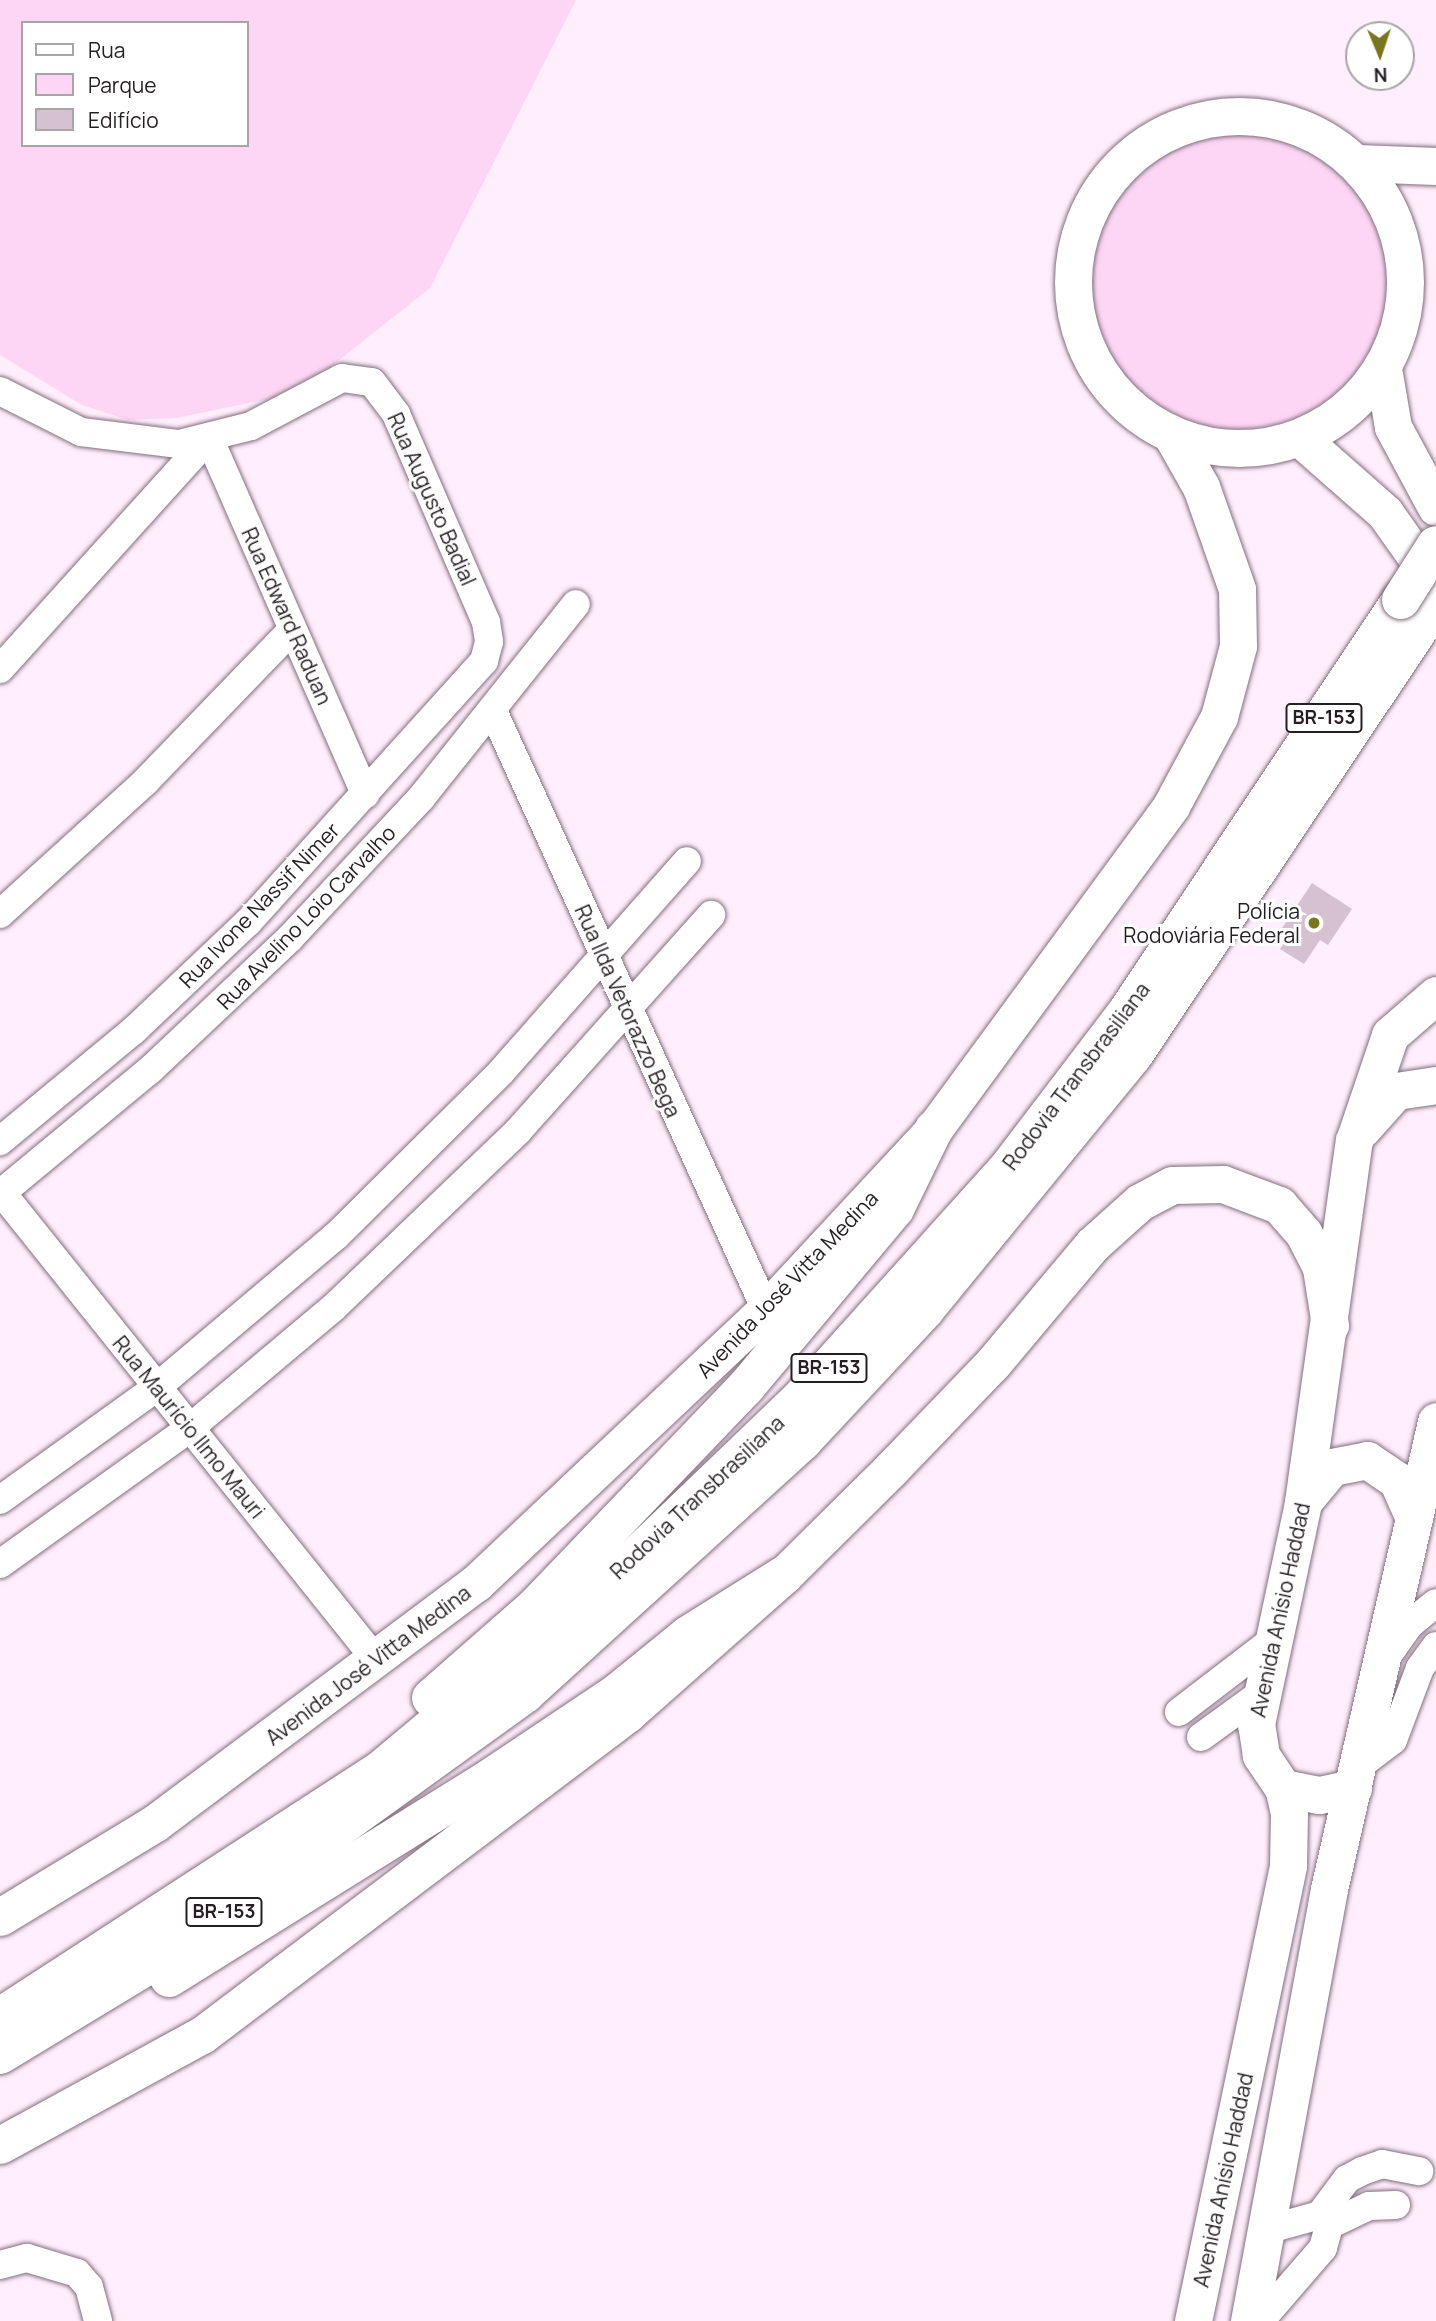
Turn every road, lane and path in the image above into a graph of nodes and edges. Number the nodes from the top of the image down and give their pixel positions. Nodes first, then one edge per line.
1 (1357, 163) junction
2 (1436, 166) edge
3 (1383, 368) junction
4 (1, 395) edge
5 (1172, 436) junction
6 (209, 438) junction
7 (1300, 438) junction
8 (1436, 506) edge
9 (1436, 545) edge
10 (1436, 585) edge
11 (576, 604) dead end
12 (1420, 610) edge
13 (292, 630) junction
14 (489, 642) joint
15 (0, 669) edge
16 (493, 712) junction
17 (365, 794) junction
18 (687, 861) dead end
19 (0, 914) edge
20 (710, 915) dead end
21 (603, 956) junction
22 (1436, 995) edge
23 (628, 1011) junction
24 (1436, 1085) edge
25 (934, 1129) junction
26 (4, 1130) edge
27 (1354, 1141) junction
28 (1, 1194) edge
29 (766, 1310) junction
30 (1330, 1325) junction
31 (156, 1387) junction
32 (190, 1428) junction
33 (1435, 1428) edge
34 (1384, 1466) junction
35 (1429, 1480) edge
36 (0, 1500) edge
37 (1303, 1503) junction
38 (1413, 1516) junction
39 (0, 1564) edge
40 (784, 1575) junction
41 (1436, 1603) edge
42 (1272, 1641) junction
43 (1436, 1646) edge
44 (377, 1661) junction
45 (1384, 1661) junction
46 (1263, 1692) junction
47 (1179, 1712) dead end
48 (1201, 1737) dead end
49 (1356, 1776) junction
50 (1283, 1788) junction
51 (318, 1812) junction
52 (0, 1917) edge
53 (0, 2017) edge
54 (0, 2055) edge
55 (0, 2075) edge
56 (0, 2145) edge
57 (1380, 2168) junction
58 (1417, 2175) dead end
59 (1324, 2229) junction
60 (1266, 2230) junction
61 (0, 2265) edge
62 (98, 2321) edge
63 (1194, 2321) edge
64 (1249, 2321) edge
65 (1260, 2321) edge

1 - 2 main road
1 - 3 main road
1 - 5 main road
3 - 7 main road
3 - 8 main road
4 - 6 street, Rua Augusto Badial
5 - 7 main road
5 - 25 main road, Avenida José Vitta Medina
6 - 13 street, Rua Edward Raduan
6 - 14 street, Rua Augusto Badial
6 - 15 street
7 - 10 main road
9 - 12 highway, Rodovia Transbrasiliana / BR-153, bridge
11 - 16 street, Rua Avelino Loio Carvalho
12 - 51 highway, Rodovia Transbrasiliana / BR-153
12 - 54 highway, Rodovia Transbrasiliana / BR-153
13 - 17 street, Rua Edward Raduan
13 - 19 street
14 - 17 street, Rua Ivone Nassif Nimer
16 - 21 street, Rua Ilda Vetorazzo Bega
16 - 28 street, Rua Avelino Loio Carvalho
17 - 26 street, Rua Ivone Nassif Nimer
18 - 21 street
20 - 23 street
21 - 23 street, Rua Ilda Vetorazzo Bega
21 - 31 street
22 - 27 main road, Avenida Anísio Haddad
23 - 29 street, Rua Ilda Vetorazzo Bega
23 - 32 street
24 - 27 main road
25 - 29 main road, Avenida José Vitta Medina
25 - 51 highway
27 - 30 main road, Avenida Anísio Haddad
28 - 31 street, Rua Maurício Ilmo Mauri
29 - 44 main road, Avenida José Vitta Medina
30 - 37 main road, Avenida Anísio Haddad
30 - 40 main road
31 - 32 street, Rua Maurício Ilmo Mauri
31 - 36 street
32 - 39 street
32 - 44 street, Rua Maurício Ilmo Mauri
33 - 35 main road
34 - 35 main road
34 - 37 main road
34 - 38 main road
35 - 38 main road
37 - 42 main road, Avenida Anísio Haddad
38 - 45 main road
40 - 55 highway
40 - 56 main road
41 - 45 street
42 - 46 main road, Avenida Anísio Haddad
42 - 47 street
43 - 49 street
44 - 52 main road, Avenida José Vitta Medina
45 - 49 main road
46 - 48 street
46 - 50 main road, Avenida Anísio Haddad
49 - 50 main road
49 - 60 main road
50 - 63 main road, Avenida Anísio Haddad
51 - 53 highway, Rodovia Transbrasiliana / BR-153
57 - 58 street
57 - 59 street
57 - 59 street
59 - 60 street
59 - 65 street
60 - 64 main road
61 - 62 street

